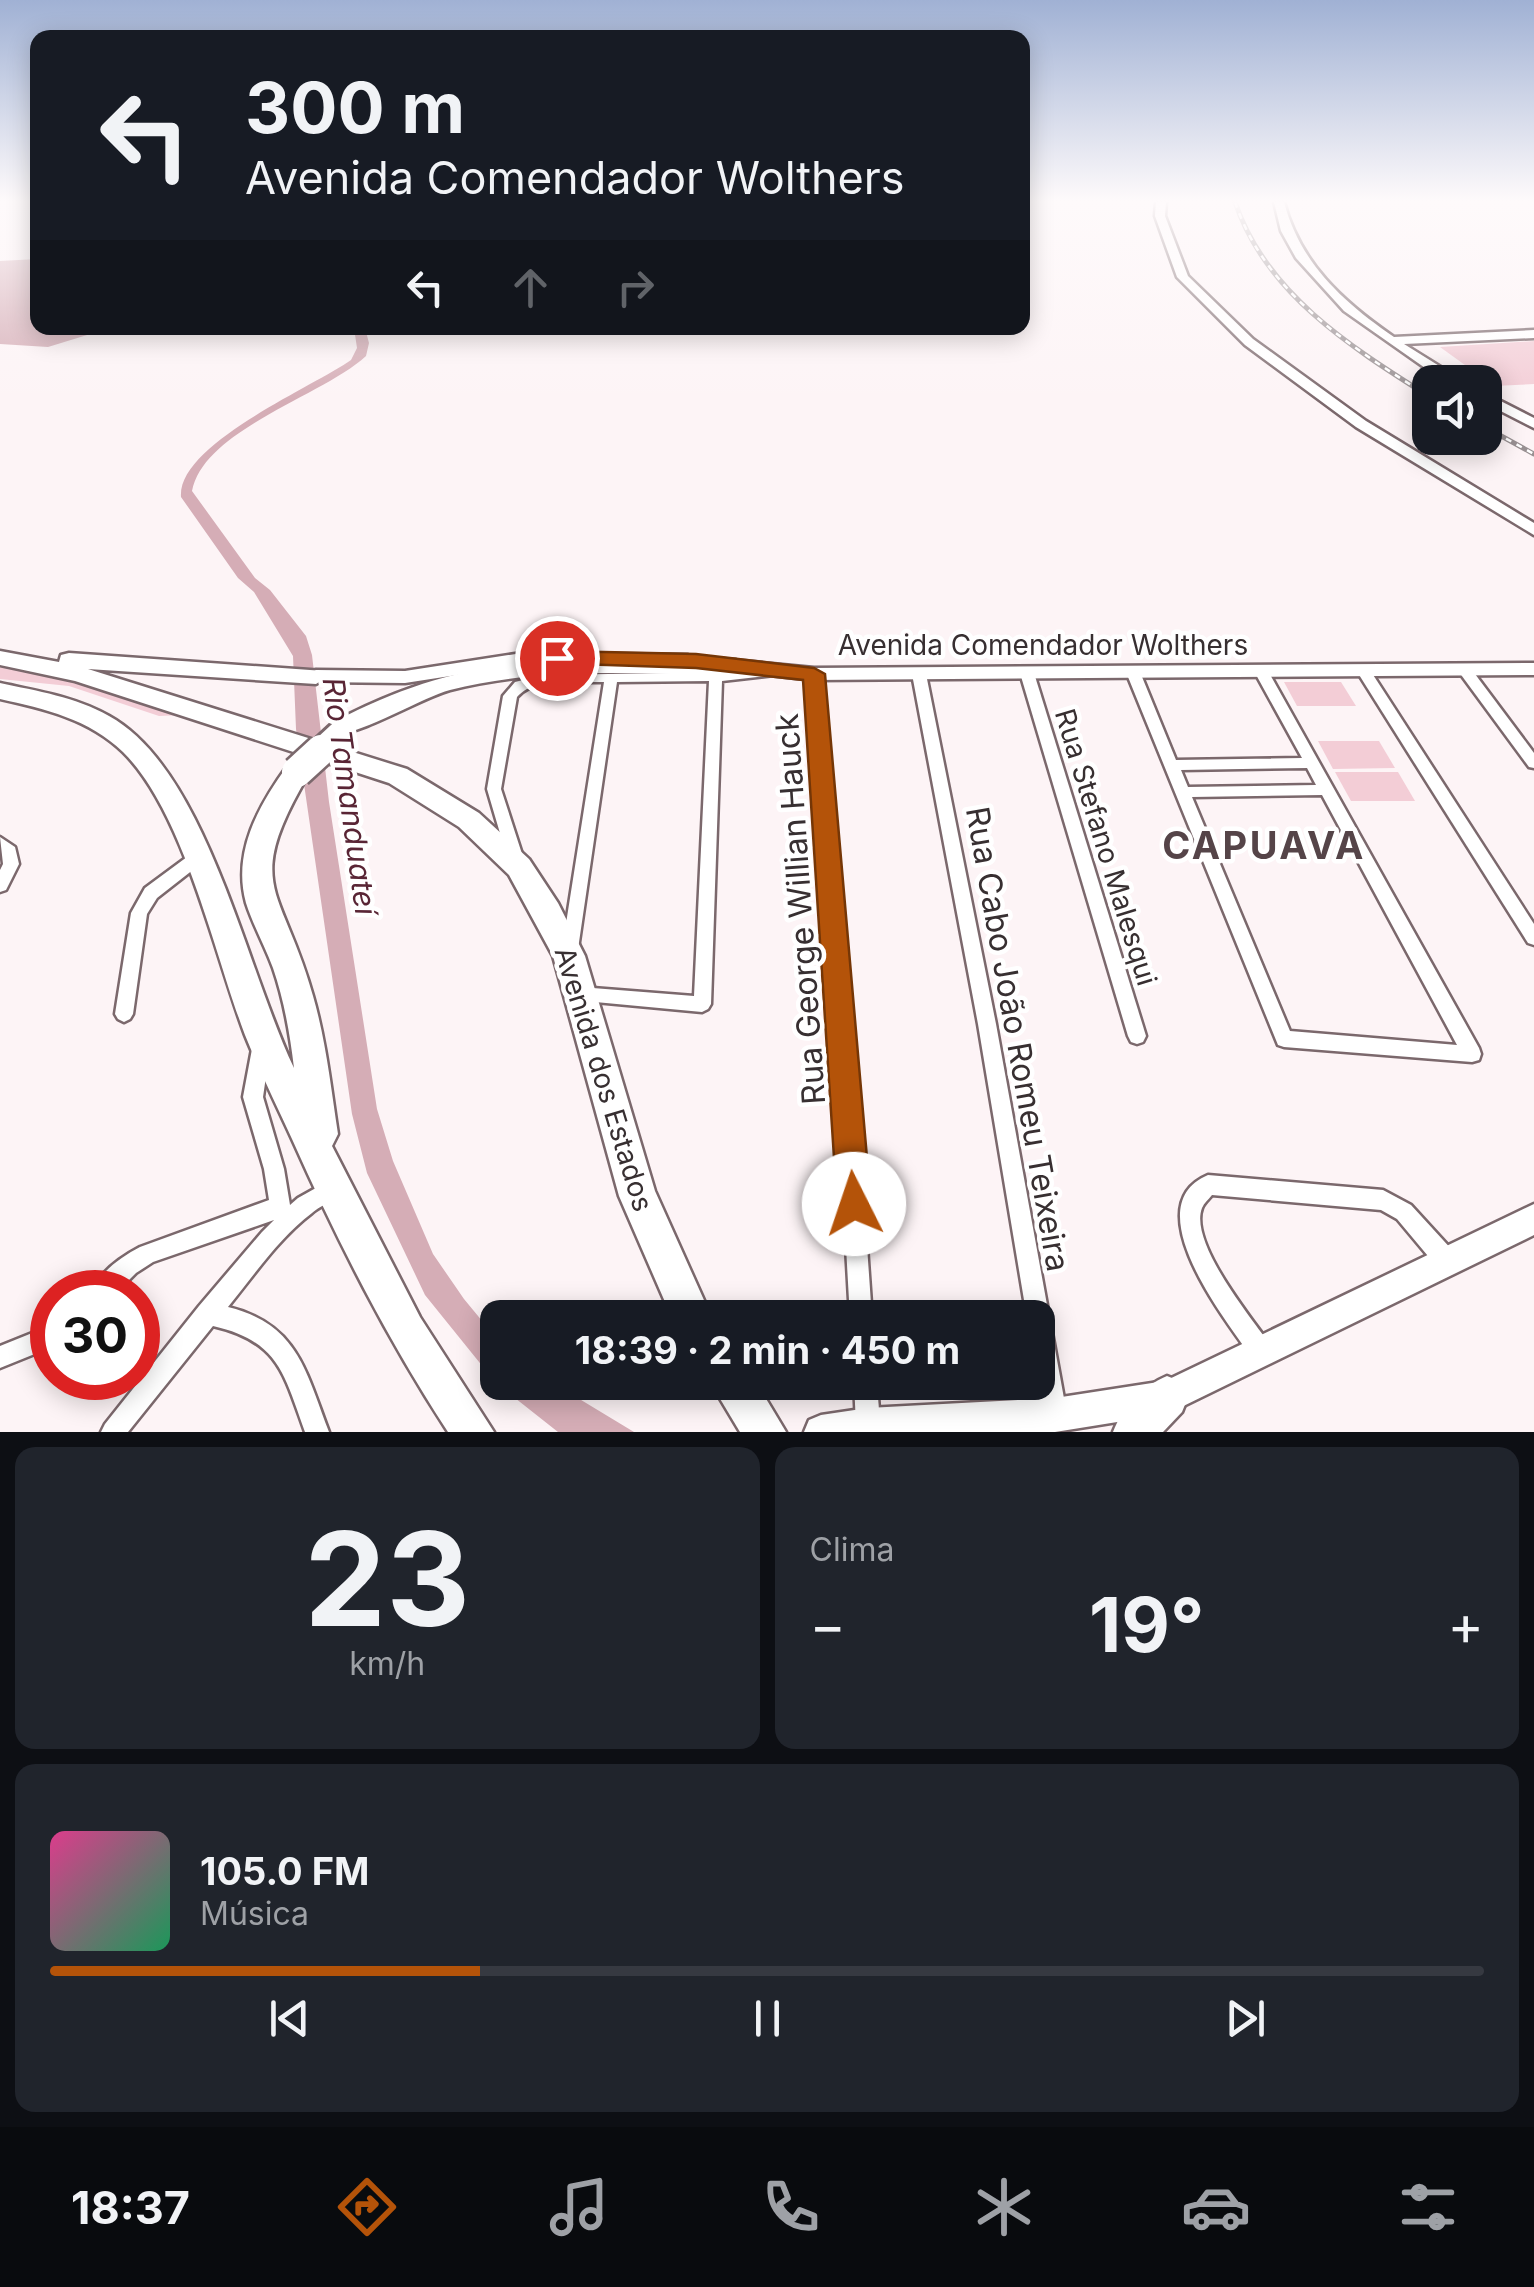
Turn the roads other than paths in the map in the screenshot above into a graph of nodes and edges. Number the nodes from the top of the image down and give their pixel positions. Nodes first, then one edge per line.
1 (1166, 269) edge
2 (1311, 269) edge
3 (1185, 271) joint
4 (1534, 334) edge
5 (1392, 341) junction
6 (1431, 365) edge
7 (1502, 406) edge
8 (1534, 424) edge
9 (1534, 530) edge
10 (2, 658) edge
11 (1534, 669) edge
12 (1364, 670) junction
13 (1464, 670) junction
14 (1260, 671) junction
15 (726, 672) junction
16 (1134, 672) junction
17 (608, 673) junction
18 (1027, 673) junction
19 (814, 674) junction
20 (919, 674) junction
21 (316, 676) joint
22 (0, 691) edge
23 (1311, 763) junction
24 (1534, 764) edge
25 (1172, 766) junction
26 (1326, 790) junction
27 (1181, 792) junction
28 (0, 844) edge
29 (197, 858) junction
30 (520, 867) junction
31 (0, 886) edge
32 (1534, 938) edge
33 (569, 956) junction
34 (580, 995) junction
35 (124, 1014) dead end
36 (1137, 1036) dead end
37 (263, 1038) junction
38 (329, 1176) junction
39 (281, 1215) junction
40 (1534, 1218) edge
41 (1446, 1260) junction
42 (123, 1270) edge
43 (684, 1300) edge
44 (860, 1300) edge
45 (207, 1314) junction
46 (30, 1345) edge
47 (1261, 1352) junction
48 (0, 1357) edge
49 (1167, 1397) junction
50 (743, 1400) edge
51 (866, 1400) edge
52 (1055, 1416) junction
53 (868, 1425) junction
54 (113, 1432) edge
55 (317, 1432) edge
56 (473, 1432) edge
57 (765, 1432) edge
58 (821, 1432) edge
59 (1134, 1432) edge

1 - 3 main road
2 - 5 main road
3 - 9 main road
4 - 5 main road
5 - 6 main road
7 - 8 main road
10 - 21 highway
10 - 30 highway, Avenida dos Estados
11 - 13 main road, Avenida Comendador Wolthers
12 - 13 main road, Avenida Comendador Wolthers
12 - 14 main road, Avenida Comendador Wolthers
12 - 32 street
13 - 24 street
14 - 16 main road, Avenida Comendador Wolthers
14 - 23 street
15 - 17 highway
15 - 19 main road, Avenida Comendador Wolthers
15 - 21 main road, Avenida Comendador Wolthers
15 - 34 street
16 - 18 main road, Avenida Comendador Wolthers
16 - 25 street
17 - 30 street
17 - 33 street
17 - 38 highway, bridge
18 - 20 main road, Avenida Comendador Wolthers
18 - 36 street, Rua Stefano Malesqui
19 - 20 main road, Avenida Comendador Wolthers
19 - 44 street, Rua George Willian Hauck
20 - 52 street, Rua Cabo João Romeu Teixeira
22 - 29 highway
23 - 25 street
23 - 26 street
25 - 27 street
26 - 27 street
26 - 27 street
28 - 31 street
29 - 35 street
29 - 37 highway
30 - 33 highway, Avenida dos Estados
33 - 34 highway, Avenida dos Estados
34 - 43 highway, Avenida dos Estados
37 - 38 highway
37 - 39 street
38 - 39 street
38 - 56 highway
39 - 42 street
39 - 45 street
40 - 41 main road
41 - 47 main road
41 - 47 street
45 - 54 street
45 - 55 street
46 - 48 street
47 - 49 main road
49 - 52 main road
49 - 59 highway
50 - 57 highway
51 - 53 street
52 - 53 main road
53 - 58 main road

